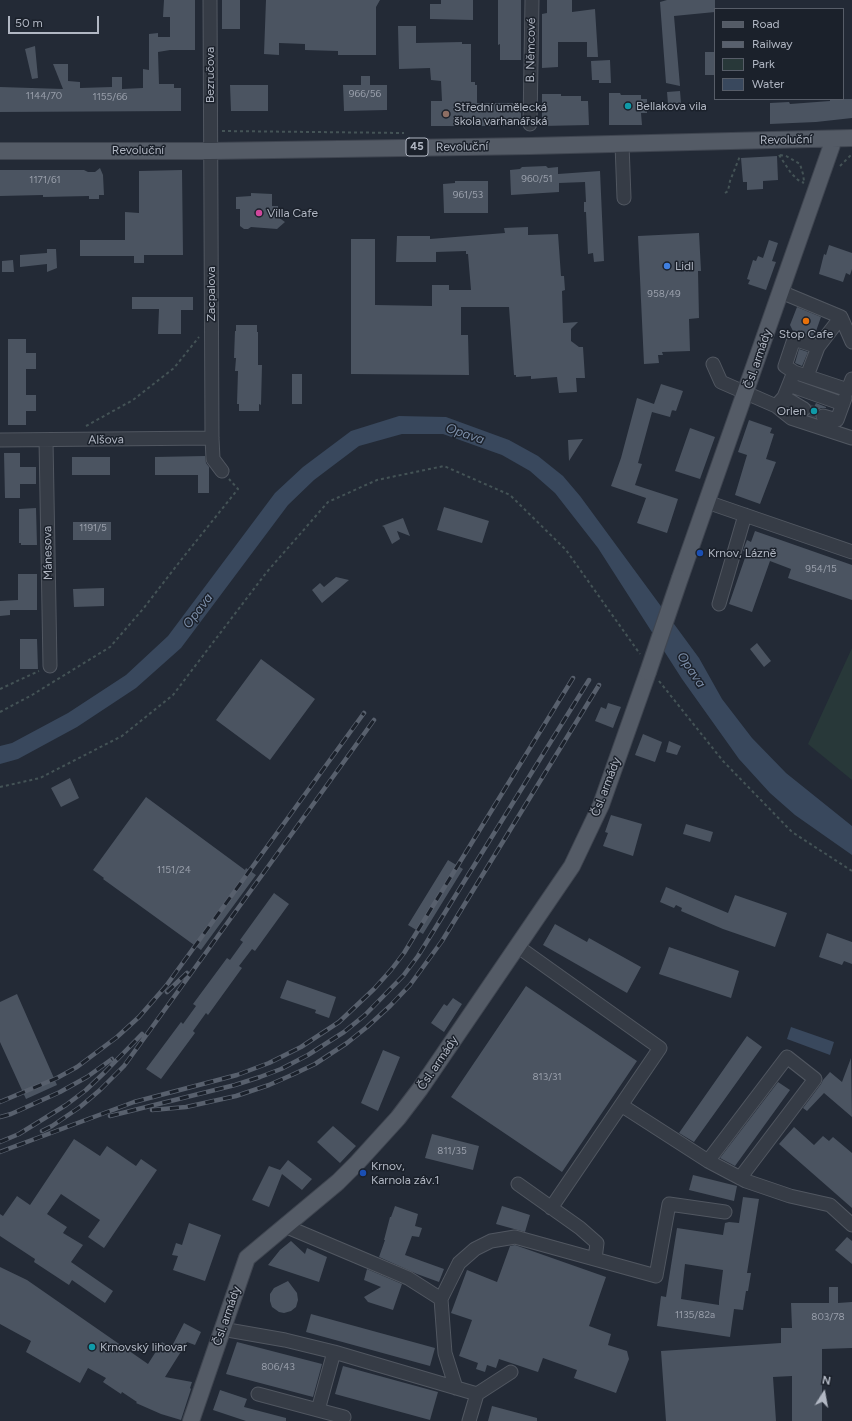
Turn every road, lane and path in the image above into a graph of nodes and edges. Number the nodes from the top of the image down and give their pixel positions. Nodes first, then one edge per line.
1 (210, 0) edge
2 (532, 0) edge
3 (530, 124) dead end
4 (233, 131) dead end
5 (405, 133) dead end
6 (852, 138) edge
7 (834, 139) junction
8 (622, 144) junction
9 (0, 151) edge
10 (211, 151) junction
11 (779, 154) junction
12 (772, 155) dead end
13 (732, 156) dead end
14 (740, 156) junction
15 (746, 156) dead end
16 (725, 193) dead end
17 (624, 198) dead end
18 (781, 292) junction
19 (846, 321) edge
20 (211, 322) junction
21 (852, 342) edge
22 (818, 347) junction
23 (713, 364) dead end
24 (801, 374) junction
25 (850, 385) edge
26 (746, 393) junction
27 (783, 396) junction
28 (843, 404) junction
29 (804, 409) tunnel mouth
30 (823, 416) tunnel mouth
31 (85, 427) dead end
32 (212, 438) junction
33 (852, 438) edge
34 (0, 440) edge
35 (46, 440) junction
36 (222, 471) joint
37 (707, 502) junction
38 (745, 515) junction
39 (852, 552) edge
40 (719, 604) dead end
41 (640, 654) dead end
42 (50, 666) joint
43 (653, 676) junction
44 (0, 689) edge
45 (0, 712) edge
46 (0, 787) edge
47 (852, 871) edge
48 (517, 946) junction
49 (621, 1105) junction
50 (708, 1162) junction
51 (740, 1178) junction
52 (518, 1184) dead end
53 (551, 1208) junction
54 (725, 1212) dead end
55 (285, 1226) junction
56 (852, 1226) edge
57 (595, 1259) junction
58 (441, 1299) junction
59 (222, 1329) junction
60 (334, 1352) junction
61 (511, 1372) dead end
62 (456, 1388) junction
63 (258, 1394) dead end
64 (477, 1394) junction
65 (318, 1410) junction
66 (344, 1417) dead end
67 (191, 1421) edge
68 (470, 1421) edge

1 - 10 street, Bezručova
2 - 3 street, B. Němcové
4 - 5 path
6 - 7 main road, Revoluční / 45
7 - 8 main road, Revoluční / 45
7 - 18 main road, Čsl. armády
8 - 10 main road, Revoluční / 45
8 - 17 street
9 - 10 main road, Revoluční / 45
10 - 20 street, Zacpalova
11 - 11 path
11 - 12 path
13 - 14 path
14 - 15 path
14 - 16 path
18 - 19 street
18 - 26 main road, Čsl. armády
19 - 21 street
19 - 22 street
20 - 31 path
20 - 32 street, Zacpalova
22 - 24 street
22 - 24 street
23 - 26 street
24 - 25 street
24 - 27 street
25 - 28 street
26 - 27 street
26 - 37 main road, Čsl. armády
27 - 28 street
27 - 29 street
27 - 33 street
28 - 30 street
32 - 35 street, Alšova
32 - 36 street, Zacpalova
34 - 35 street, Alšova
35 - 42 street, Mánesova
36 - 45 path
37 - 38 street
37 - 43 main road, Čsl. armády, bridge
38 - 39 street
38 - 40 street
41 - 46 path
42 - 44 path
43 - 47 path
43 - 48 main road, Čsl. armády
48 - 49 street
48 - 55 main road, Čsl. armády
49 - 50 street
49 - 53 street
50 - 51 street
50 - 51 street
51 - 56 street
52 - 53 street
53 - 57 street
54 - 57 street
55 - 58 street
55 - 59 main road, Čsl. armády
57 - 58 street
58 - 62 street
59 - 60 street
59 - 67 main road, Čsl. armády
60 - 62 street
60 - 65 street
61 - 64 street
62 - 64 street
63 - 65 street
64 - 68 street
65 - 66 street

